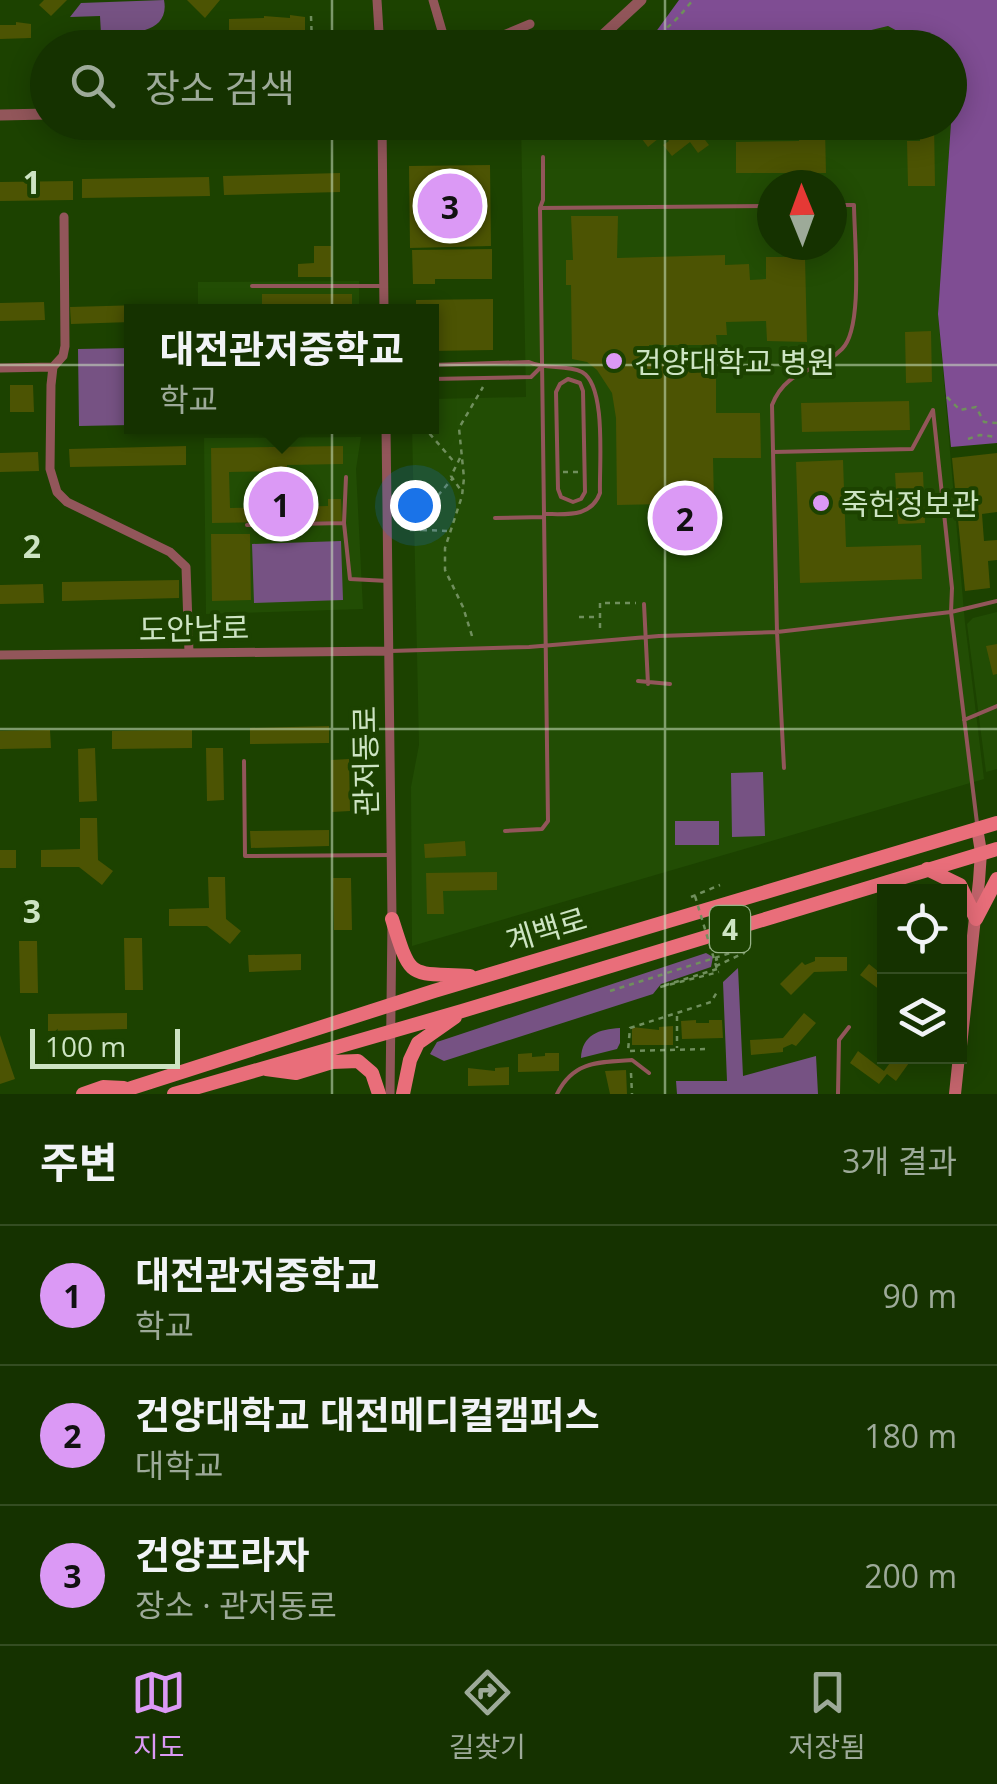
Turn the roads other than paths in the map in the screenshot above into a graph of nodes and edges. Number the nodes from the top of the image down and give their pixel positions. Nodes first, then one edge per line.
1 (377, 0) edge
2 (433, 0) edge
3 (641, 0) edge
4 (530, 24) dead end
5 (379, 30) edge
6 (441, 30) edge
7 (516, 30) edge
8 (609, 30) edge
9 (0, 114) edge
10 (30, 114) edge
11 (382, 140) edge
12 (544, 157) dead end
13 (847, 205) edge
14 (757, 206) edge
15 (540, 208) junction
16 (64, 217) dead end
17 (252, 286) dead end
18 (384, 286) junction
19 (384, 304) edge
20 (439, 365) edge
21 (53, 367) junction
22 (0, 368) edge
23 (540, 368) junction
24 (574, 370) junction
25 (439, 379) edge
26 (572, 379) junction
27 (580, 380) junction
28 (582, 387) junction
29 (596, 388) junction
30 (386, 434) edge
31 (773, 452) junction
32 (346, 476) dead end
33 (544, 516) junction
34 (495, 518) dead end
35 (344, 523) junction
36 (247, 525) dead end
37 (388, 581) junction
38 (997, 600) edge
39 (644, 604) dead end
40 (951, 612) junction
41 (777, 632) junction
42 (647, 637) junction
43 (546, 645) junction
44 (389, 651) junction
45 (189, 653) junction
46 (0, 655) edge
47 (638, 681) dead end
48 (648, 684) junction
49 (670, 684) dead end
50 (997, 706) edge
51 (964, 720) junction
52 (244, 761) dead end
53 (784, 768) dead end
54 (997, 823) edge
55 (977, 828) junction
56 (505, 831) dead end
57 (997, 848) edge
58 (981, 852) junction
59 (391, 855) junction
60 (927, 869) junction
61 (997, 879) edge
62 (392, 918) junction
63 (976, 920) junction
64 (480, 977) junction
65 (967, 992) edge
66 (391, 1005) junction
67 (462, 1011) junction
68 (849, 1027) dead end
69 (390, 1030) junction
70 (958, 1064) edge
71 (260, 1068) junction
72 (648, 1073) dead end
73 (130, 1088) junction
74 (83, 1094) edge
75 (112, 1094) edge
76 (174, 1094) edge
77 (379, 1094) edge
78 (390, 1094) edge
79 (403, 1094) edge
80 (557, 1094) edge
81 (838, 1094) edge
82 (955, 1094) edge

1 - 5 street
2 - 6 street
3 - 8 street
4 - 7 street
9 - 10 street
11 - 18 street
12 - 15 lane
13 - 31 lane
14 - 15 lane
15 - 23 lane
16 - 21 street
17 - 18 lane
18 - 19 street
20 - 23 lane
21 - 22 street
21 - 45 street
23 - 24 lane
23 - 25 lane
23 - 33 lane
24 - 27 lane
24 - 29 lane
26 - 27 lane
26 - 28 lane
26 - 28 lane
27 - 28 lane
27 - 29 lane
29 - 33 lane
30 - 37 street, 관저동로
31 - 40 lane
31 - 41 lane
32 - 35 lane
33 - 34 lane
33 - 43 lane
35 - 36 lane
35 - 37 lane
37 - 44 street, 관저동로
38 - 40 lane
39 - 42 lane
40 - 41 lane
40 - 51 lane
41 - 42 lane
41 - 53 lane
42 - 43 lane
42 - 48 lane
43 - 44 lane
43 - 56 lane
44 - 45 street, 도안남로
44 - 59 street, 관저동로
45 - 46 street, 도안남로
47 - 48 lane
48 - 49 lane
50 - 51 lane
51 - 55 lane
52 - 59 lane
54 - 55 main road, 계백로 / 4
55 - 58 main road
55 - 64 main road, 계백로 / 4
57 - 58 main road, 계백로 / 4
58 - 60 main road, 계백로 / 4
58 - 63 main road
59 - 62 street, 관저동로
60 - 63 main road
60 - 67 main road, 계백로 / 4
61 - 63 main road
62 - 64 main road
62 - 66 street, 관저동로
63 - 65 main road
64 - 66 main road, 계백로 / 4
66 - 69 street, 관저동로
66 - 73 main road, 계백로 / 4
67 - 69 main road, 계백로 / 4
67 - 79 main road
68 - 81 lane
69 - 71 main road, 계백로 / 4
69 - 78 street, 관저동로
70 - 82 main road
71 - 76 main road, 계백로 / 4
71 - 77 main road
72 - 80 lane
73 - 74 main road
73 - 75 main road, 계백로 / 4

